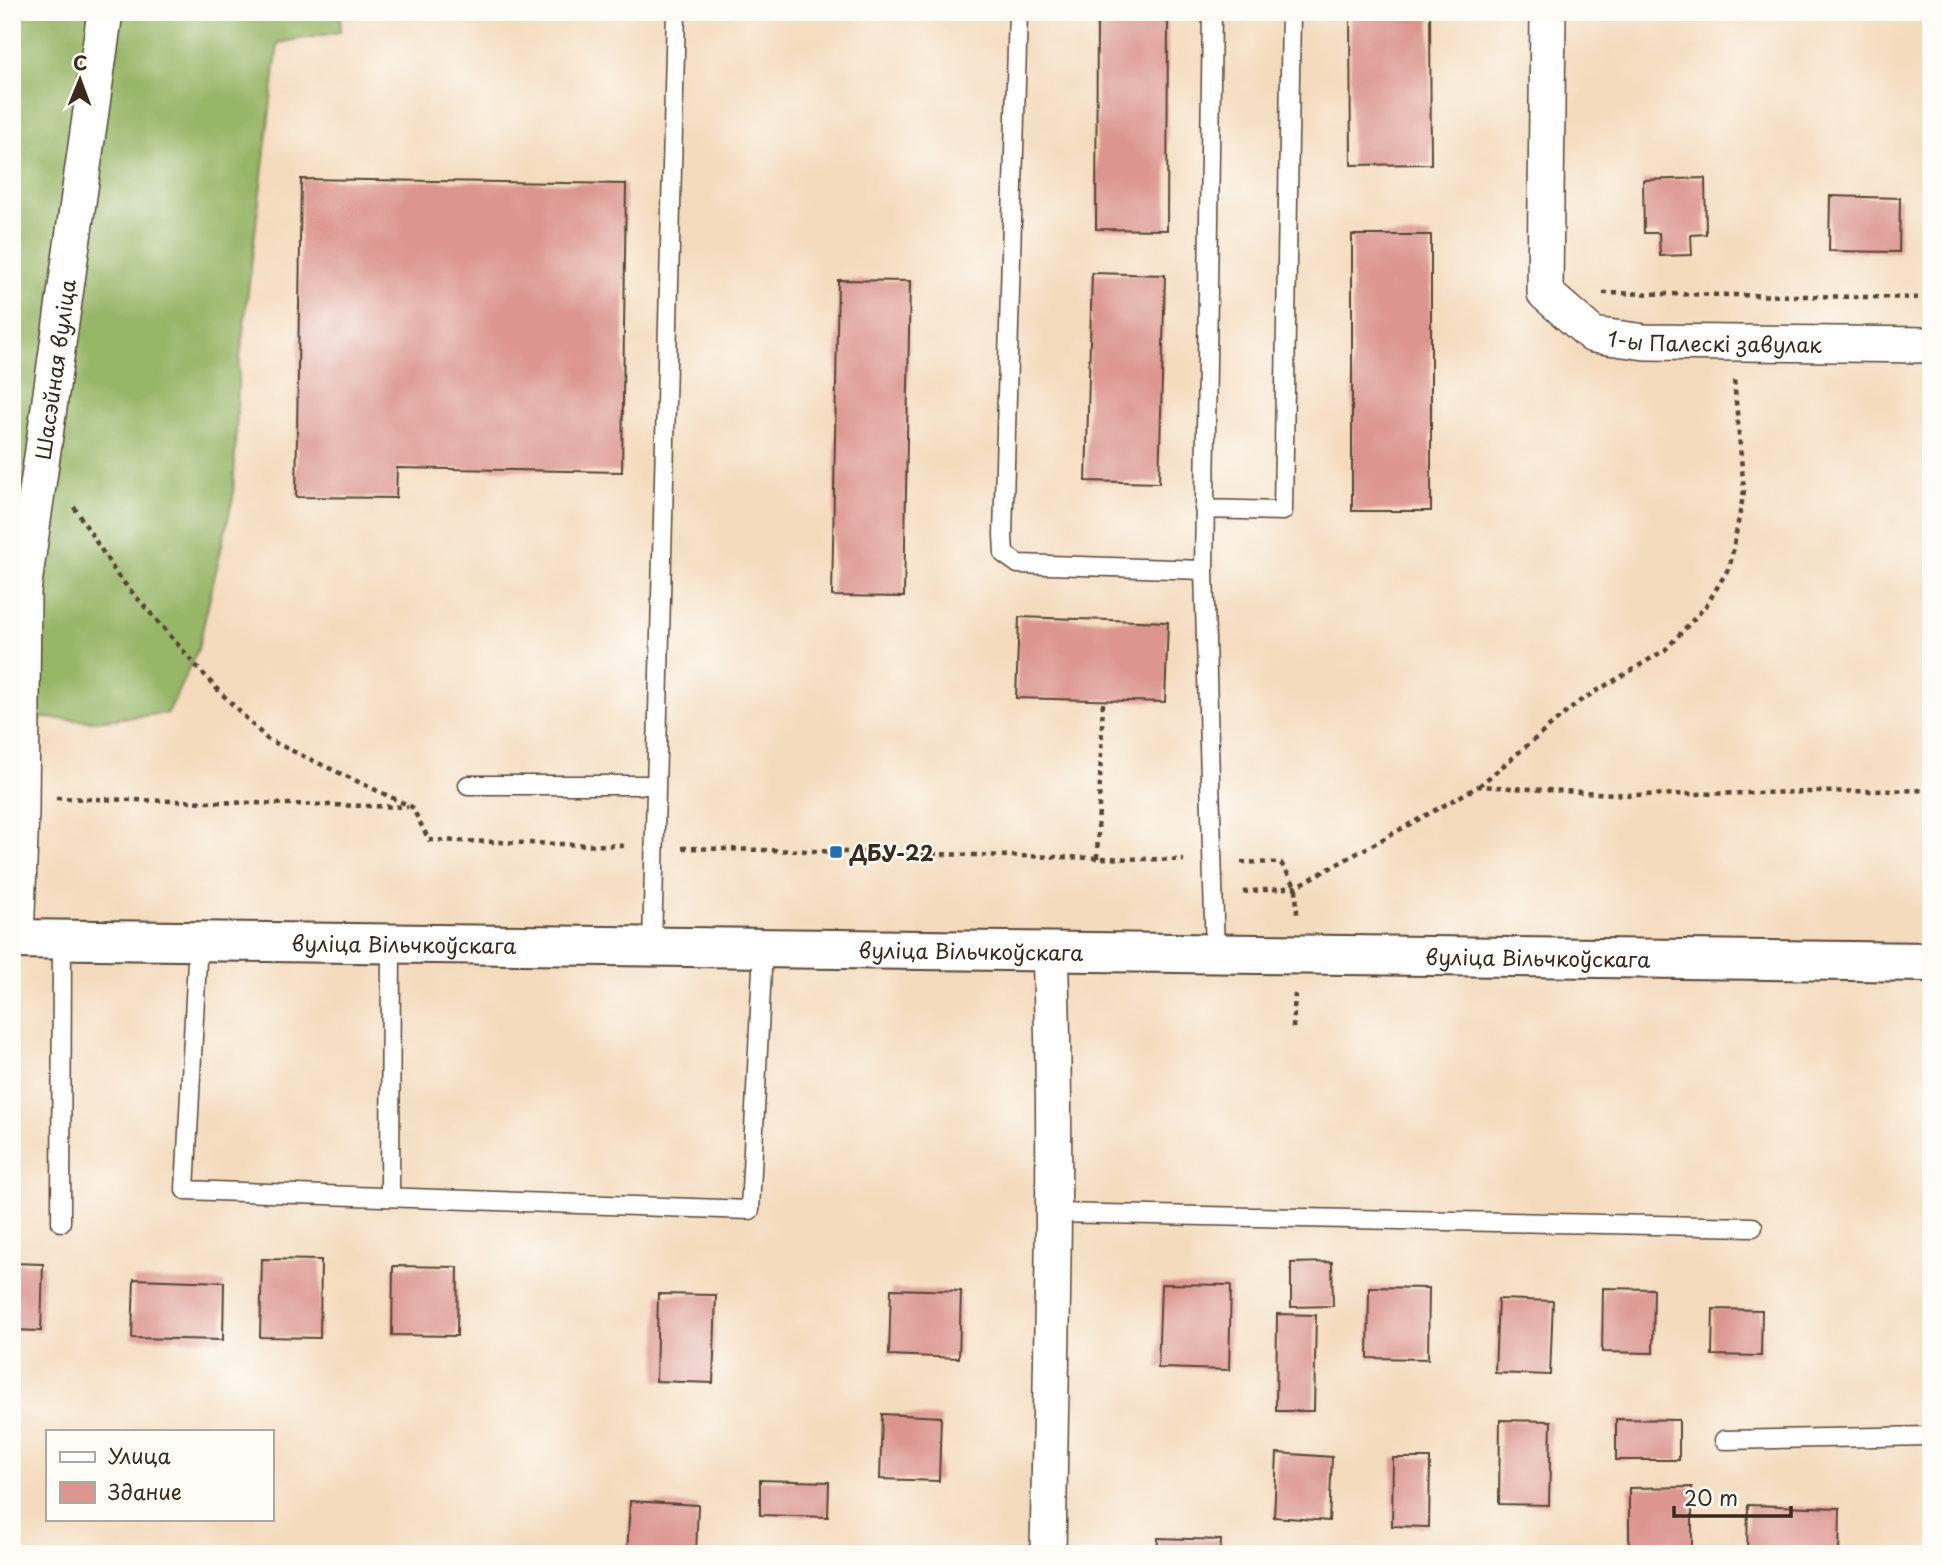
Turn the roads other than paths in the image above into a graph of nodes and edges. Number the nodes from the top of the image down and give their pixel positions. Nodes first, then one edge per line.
1 (105, 12) edge
2 (676, 12) edge
3 (1018, 12) edge
4 (1212, 12) edge
5 (1291, 12) edge
6 (1548, 12) edge
7 (1931, 345) edge
8 (1204, 509) junction
9 (1204, 569) junction
10 (468, 785) dead end
11 (656, 785) junction
12 (14, 939) edge
13 (62, 939) junction
14 (198, 940) junction
15 (391, 943) junction
16 (652, 947) junction
17 (764, 948) junction
18 (1050, 951) junction
19 (1215, 954) junction
20 (1931, 962) edge
21 (390, 1198) junction
22 (1052, 1213) junction
23 (61, 1222) dead end
24 (1754, 1227) dead end
25 (1931, 1436) edge
26 (1724, 1440) dead end
27 (1048, 1554) edge

1 - 12 street, Шасэйная вуліца
2 - 11 lane
3 - 9 lane
4 - 8 lane
5 - 8 lane
6 - 7 street, 1-ы Палескі завулак
8 - 9 lane
9 - 19 lane
10 - 11 lane
11 - 16 lane
12 - 13 main road, вуліца Вільчкоўскага
13 - 14 main road, вуліца Вільчкоўскага
13 - 23 lane
14 - 15 main road, вуліца Вільчкоўскага
14 - 21 lane
15 - 16 main road, вуліца Вільчкоўскага
15 - 21 lane
16 - 17 main road, вуліца Вільчкоўскага
17 - 18 main road, вуліца Вільчкоўскага
17 - 21 lane
18 - 19 main road, вуліца Вільчкоўскага
18 - 22 street
19 - 20 main road, вуліца Вільчкоўскага
22 - 24 lane
22 - 27 street
25 - 26 lane

